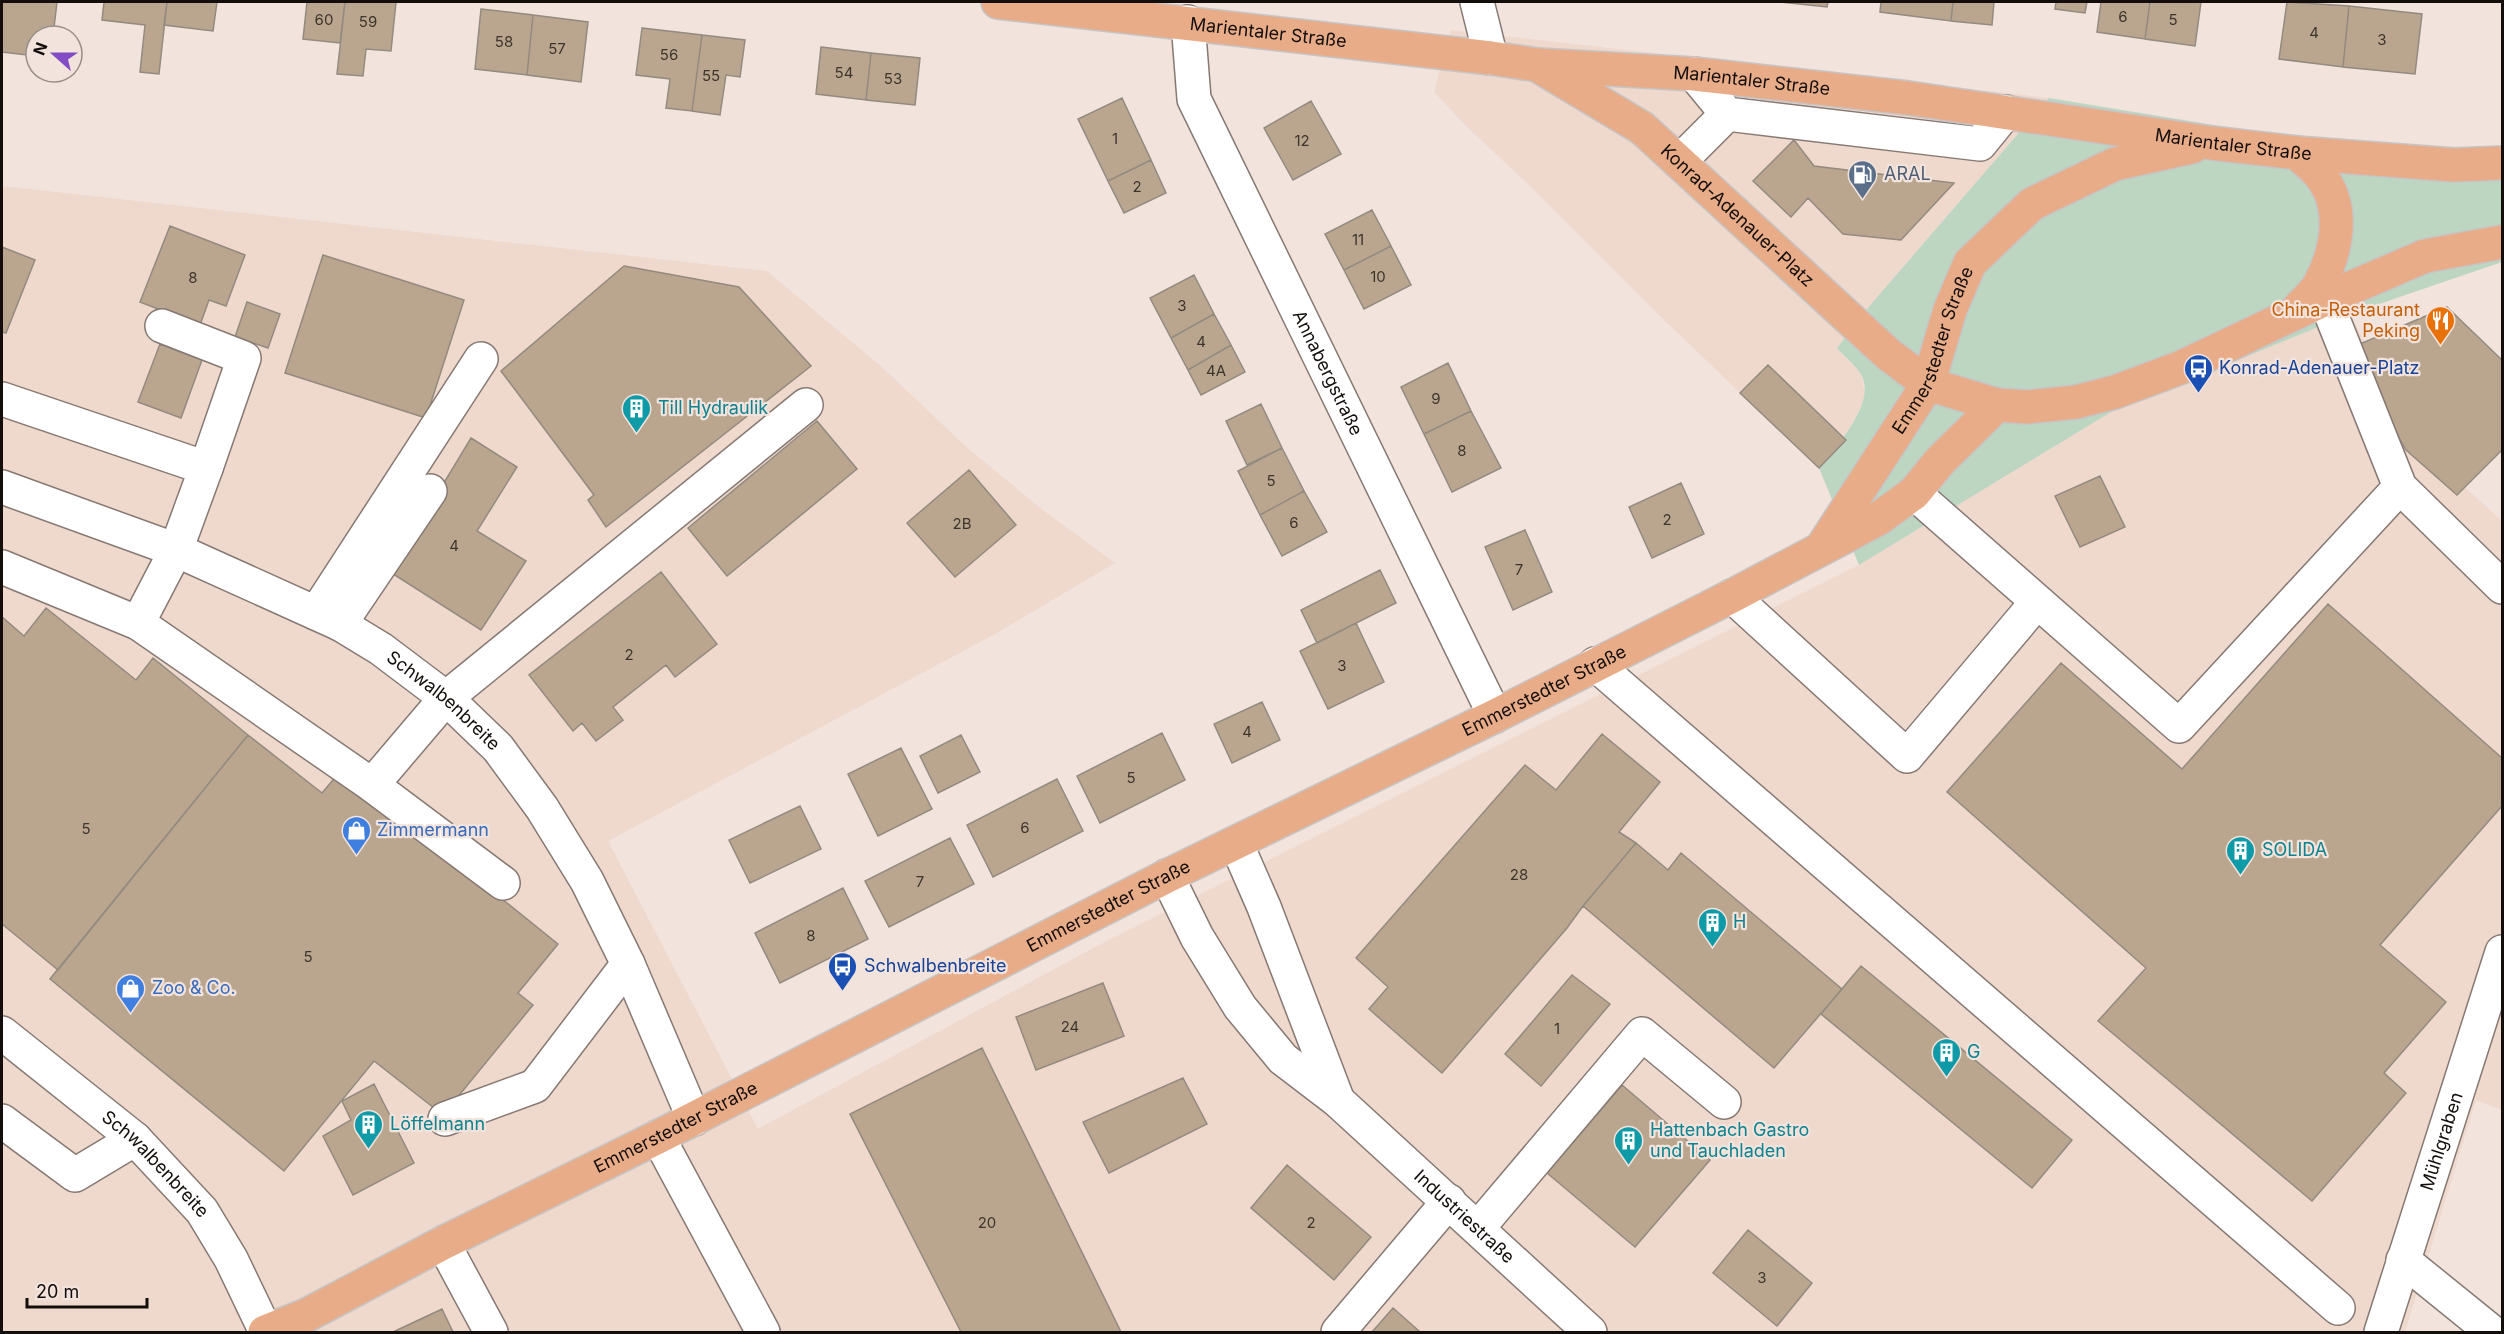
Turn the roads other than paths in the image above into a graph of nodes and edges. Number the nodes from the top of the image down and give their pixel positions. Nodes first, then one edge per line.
1 (998, 2) edge
2 (1477, 2) edge
3 (1188, 22) junction
4 (1491, 58) junction
5 (1538, 65) junction
6 (1694, 74) junction
7 (2006, 112) junction
8 (1727, 114) junction
9 (2211, 143) junction
10 (2296, 153) junction
11 (1680, 161) junction
12 (2502, 163) edge
13 (2502, 242) edge
14 (2325, 299) junction
15 (2291, 317) junction
16 (162, 326) dead end
17 (481, 359) dead end
18 (1928, 384) junction
19 (2, 399) edge
20 (806, 405) dead end
21 (1997, 405) junction
22 (206, 468) junction
23 (2, 487) edge
24 (2400, 487) junction
25 (430, 491) dead end
26 (1914, 493) junction
27 (1823, 547) junction
28 (176, 550) junction
29 (2, 567) edge
30 (2502, 587) edge
31 (1732, 596) junction
32 (2037, 602) junction
33 (328, 618) junction
34 (138, 622) junction
35 (1595, 664) junction
36 (447, 698) junction
37 (1495, 716) junction
38 (372, 785) junction
39 (1236, 843) junction
40 (1167, 876) junction
41 (503, 883) dead end
42 (2502, 952) edge
43 (628, 964) junction
44 (2, 1033) edge
45 (1338, 1101) junction
46 (1724, 1101) dead end
47 (445, 1119) dead end
48 (694, 1119) junction
49 (2, 1121) edge
50 (658, 1137) junction
51 (135, 1139) junction
52 (1449, 1201) junction
53 (1478, 1228) junction
54 (443, 1243) junction
55 (2403, 1260) junction
56 (2338, 1308) dead end
57 (311, 1324) edge
58 (266, 1332) edge
59 (491, 1332) edge
60 (764, 1332) edge
61 (1338, 1332) edge
62 (1590, 1332) edge
63 (2381, 1332) edge
64 (2492, 1332) edge

1 - 3 main road, Marientaler Straße
2 - 4 street
3 - 4 main road, Marientaler Straße
3 - 37 street, Annabergstraße
4 - 5 main road, Marientaler Straße
5 - 6 main road, Marientaler Straße
5 - 11 main road, Konrad-Adenauer-Platz
6 - 7 main road, Marientaler Straße
6 - 8 street
7 - 8 street
7 - 9 main road, Marientaler Straße
8 - 11 street
9 - 10 main road, Marientaler Straße
9 - 18 main road, Emmerstedter Straße
10 - 12 main road, Marientaler Straße
10 - 15 main road
11 - 18 main road, Konrad-Adenauer-Platz
13 - 14 main road, Konrad-Adenauer-Platz
14 - 15 main road, Konrad-Adenauer-Platz
14 - 24 street
15 - 21 main road, Konrad-Adenauer-Platz
16 - 22 street
17 - 33 street
18 - 21 main road, Konrad-Adenauer-Platz
18 - 27 main road, Emmerstedter Straße
19 - 22 street
20 - 36 street
21 - 26 main road, Emmerstedter Straße
22 - 28 street
23 - 28 street, Schwalbenbreite
24 - 30 street
24 - 32 street
25 - 33 street
26 - 27 main road, Emmerstedter Straße
26 - 32 street
27 - 31 main road, Emmerstedter Straße
28 - 33 street, Schwalbenbreite
28 - 34 street
29 - 34 street
31 - 32 street
31 - 35 main road, Emmerstedter Straße
33 - 36 street, Schwalbenbreite
34 - 38 street
35 - 37 main road, Emmerstedter Straße
35 - 56 street
36 - 38 street
36 - 43 street, Schwalbenbreite
37 - 39 main road, Emmerstedter Straße
38 - 41 street
39 - 40 main road, Emmerstedter Straße
39 - 45 street, Industriestraße
40 - 45 street, Industriestraße
40 - 48 main road, Emmerstedter Straße
42 - 55 street, Mühlgraben
43 - 47 street
43 - 48 street, Schwalbenbreite
44 - 51 street, Schwalbenbreite
45 - 52 street, Industriestraße
46 - 53 street
48 - 50 main road, Emmerstedter Straße
49 - 51 street
50 - 54 main road, Emmerstedter Straße
50 - 60 street
51 - 58 street, Schwalbenbreite
52 - 53 street, Industriestraße
52 - 61 street
53 - 62 street, Industriestraße
54 - 57 main road, Emmerstedter Straße
54 - 59 street
55 - 63 street, Mühlgraben
55 - 64 street
57 - 58 main road, Emmerstedter Straße

